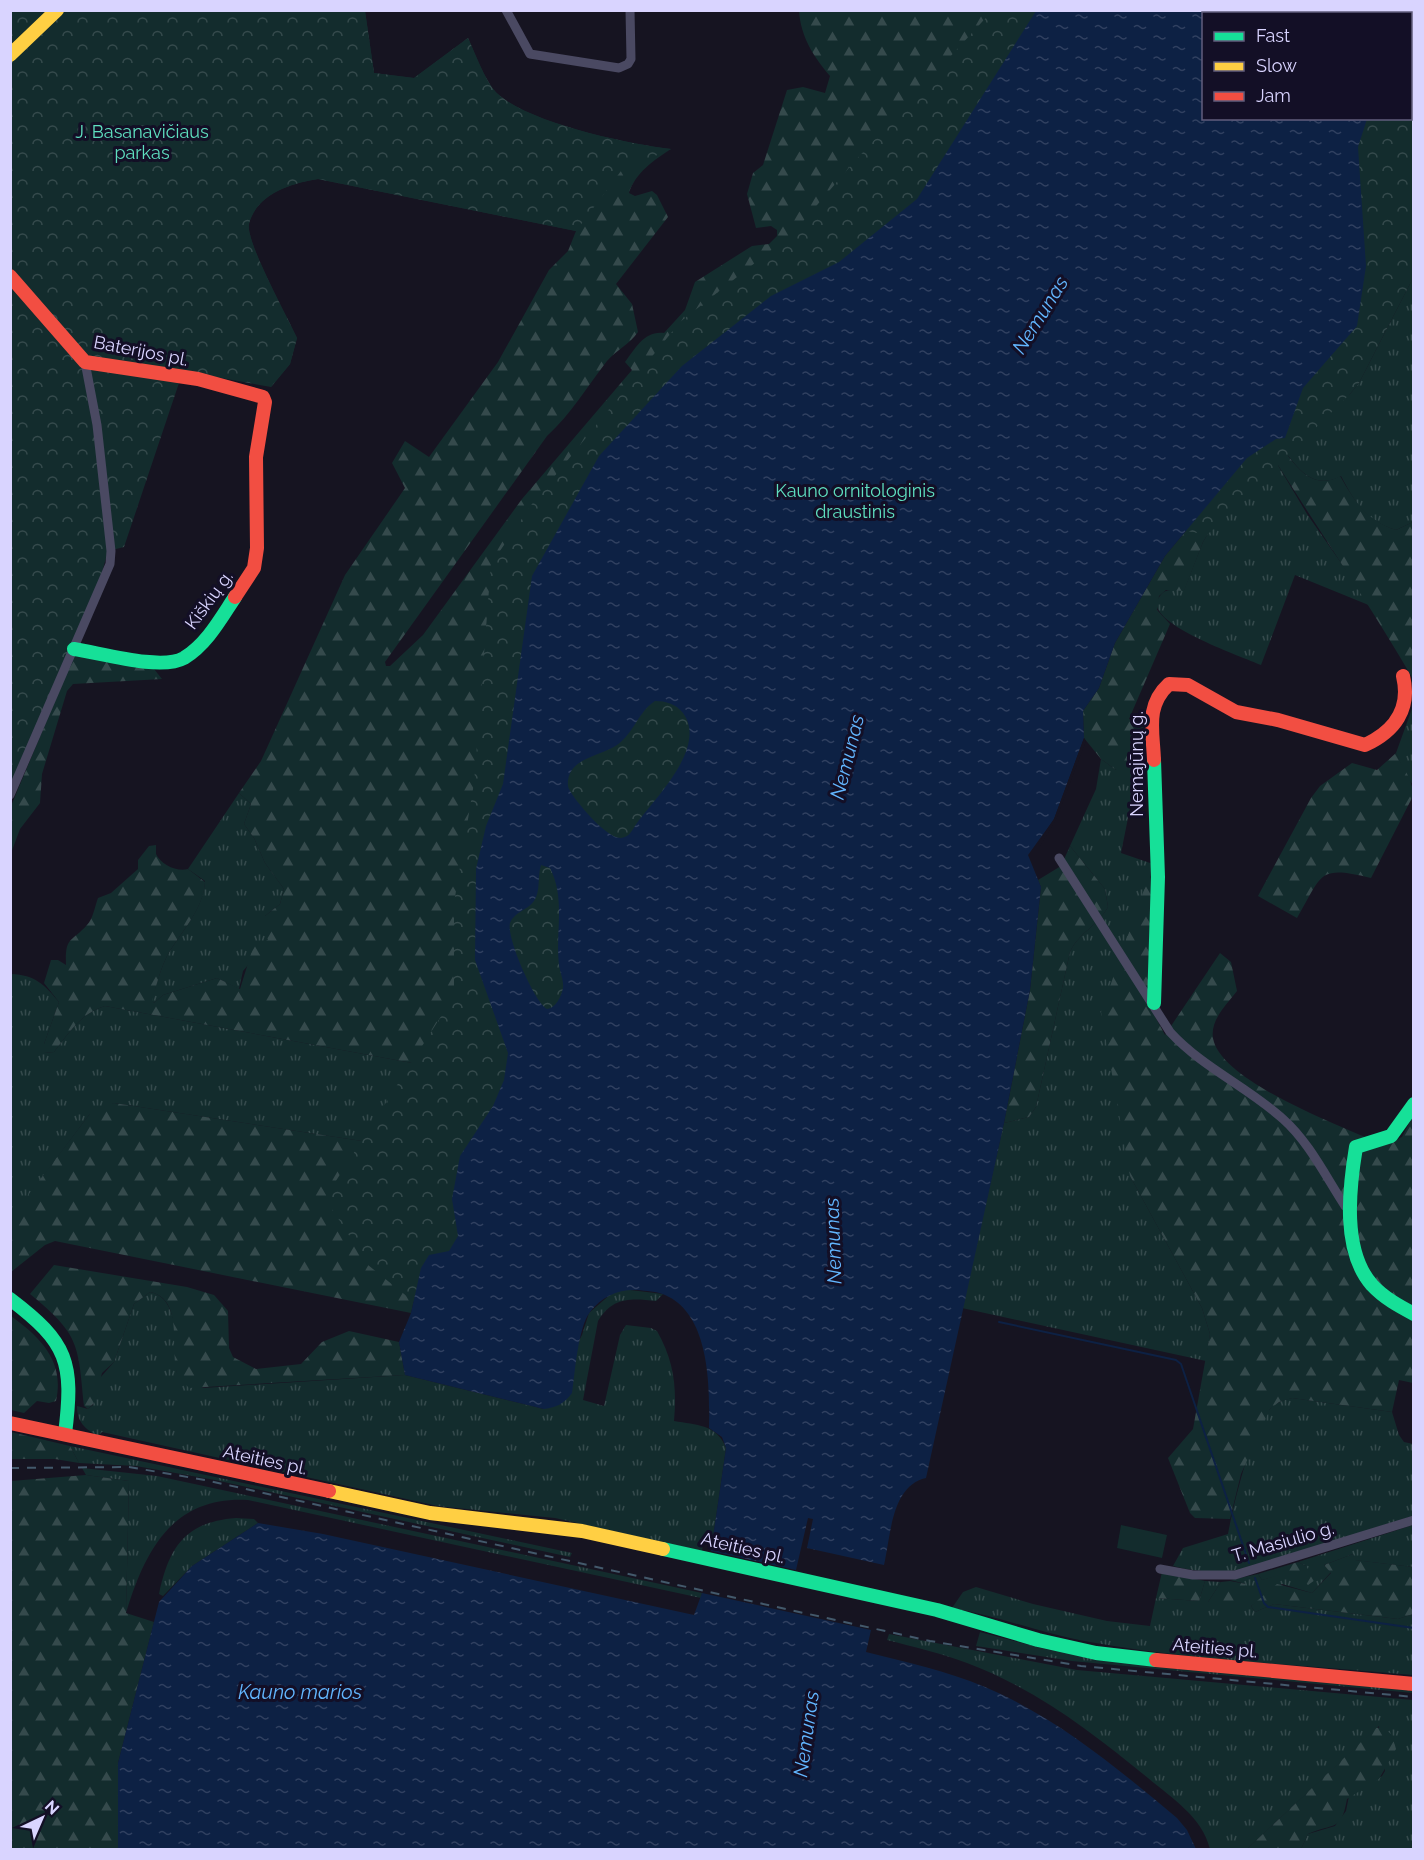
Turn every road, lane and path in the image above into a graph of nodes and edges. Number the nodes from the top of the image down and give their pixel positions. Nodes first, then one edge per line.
1 (57, 10) edge
2 (506, 10) edge
3 (630, 10) edge
4 (10, 55) edge
5 (10, 276) edge
6 (85, 362) junction
7 (263, 397) joint
8 (74, 648) junction
9 (1403, 676) dead end
10 (10, 795) edge
11 (1059, 858) dead end
12 (1154, 1003) junction
13 (1413, 1104) edge
14 (1352, 1212) junction
15 (10, 1299) edge
16 (1413, 1314) edge
17 (10, 1423) edge
18 (65, 1434) junction
19 (1413, 1520) edge
20 (1160, 1569) dead end
21 (1413, 1684) edge

1 - 4 street
2 - 3 street
5 - 6 street, Baterijos pl.
6 - 7 street, Baterijos pl.
6 - 8 street
7 - 8 street, Kiškių g.
8 - 10 street
9 - 12 street, Nemajūnų g.
11 - 12 street
12 - 14 street
13 - 14 street
14 - 16 street
15 - 18 street
17 - 18 street, Ateities pl.
18 - 21 street, Ateities pl.
19 - 20 street, T. Masiulio g.

